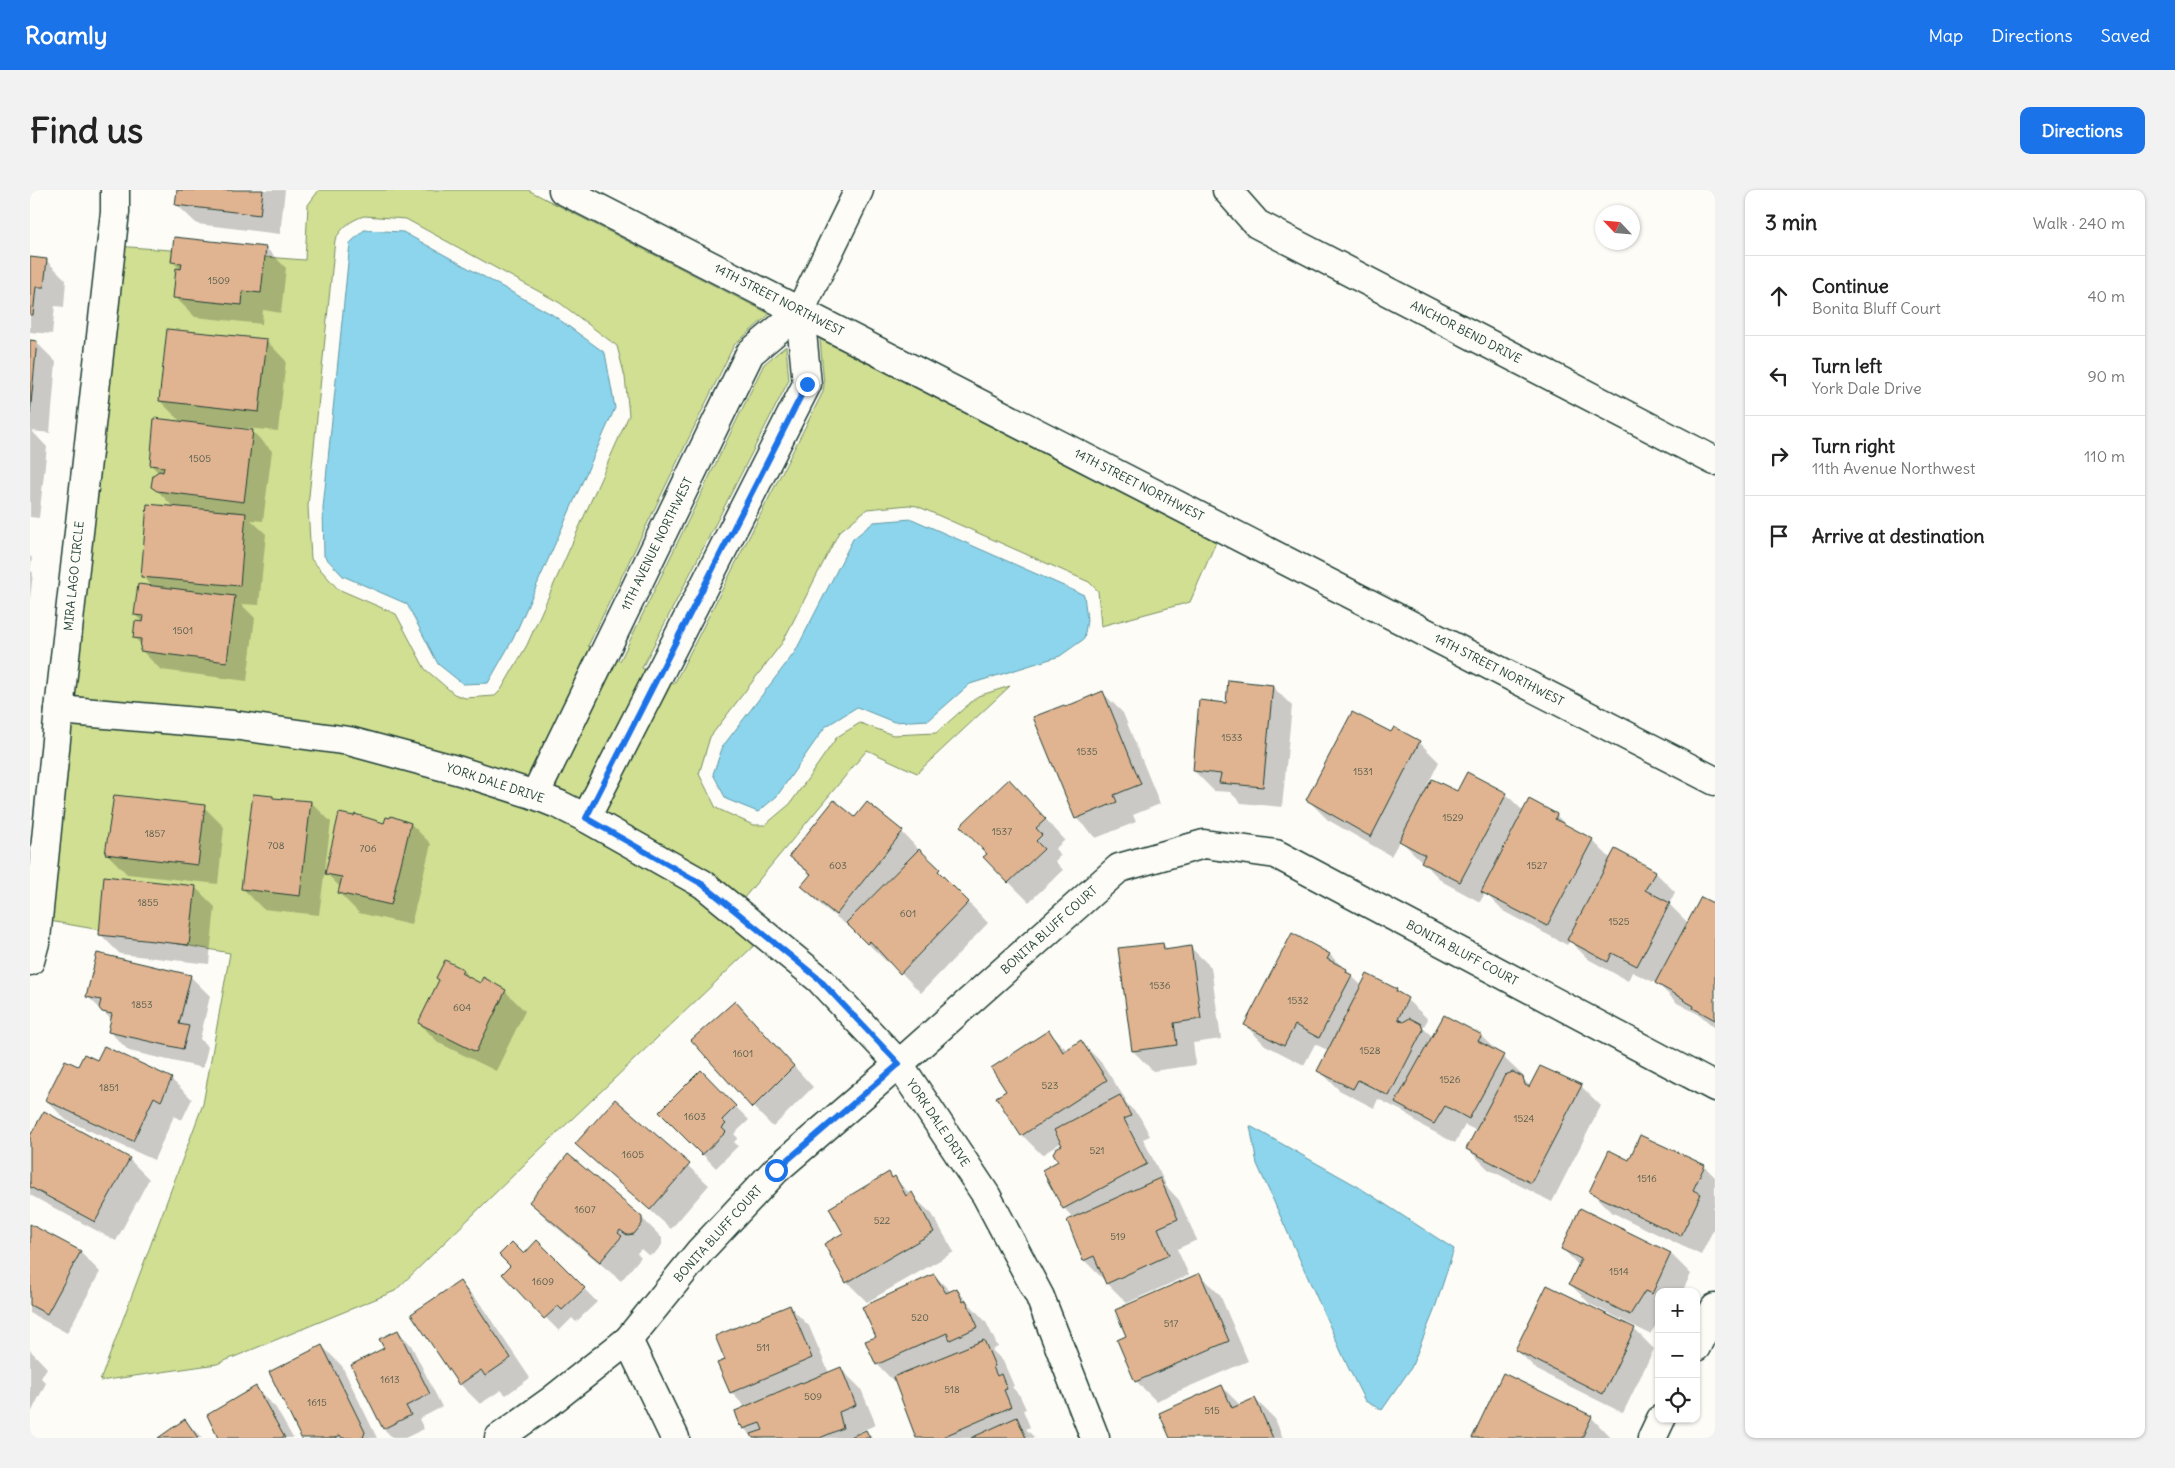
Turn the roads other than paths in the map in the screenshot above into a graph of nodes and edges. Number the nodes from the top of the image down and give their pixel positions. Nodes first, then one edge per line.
1 (114, 190) edge
2 (563, 190) edge
3 (859, 190) edge
4 (1227, 190) edge
5 (800, 311) junction
6 (1715, 461) edge
7 (59, 710) junction
8 (1715, 781) edge
9 (536, 794) junction
10 (586, 818) junction
11 (30, 961) edge
12 (899, 1064) junction
13 (1715, 1087) edge
14 (1715, 1308) edge
15 (1700, 1338) edge
16 (628, 1340) junction
17 (1659, 1423) edge
18 (499, 1438) edge
19 (675, 1438) edge
20 (1096, 1438) edge
21 (1652, 1438) edge

1 - 7 street, MIRA LAGO CIRCLE
2 - 5 street, 14TH STREET NORTHWEST
3 - 5 street, 11TH AVENUE NORTHWEST
4 - 6 street, ANCHOR BEND DRIVE
5 - 8 street, 14TH STREET NORTHWEST
5 - 9 street, 11TH AVENUE NORTHWEST
5 - 10 street
7 - 9 street, YORK DALE DRIVE
7 - 11 street, MIRA LAGO CIRCLE
9 - 10 street, YORK DALE DRIVE
10 - 12 street, YORK DALE DRIVE
12 - 13 street, BONITA BLUFF COURT
12 - 16 street, BONITA BLUFF COURT
12 - 20 street, YORK DALE DRIVE
14 - 15 street
16 - 18 street, BONITA BLUFF COURT
16 - 19 street
17 - 21 street

